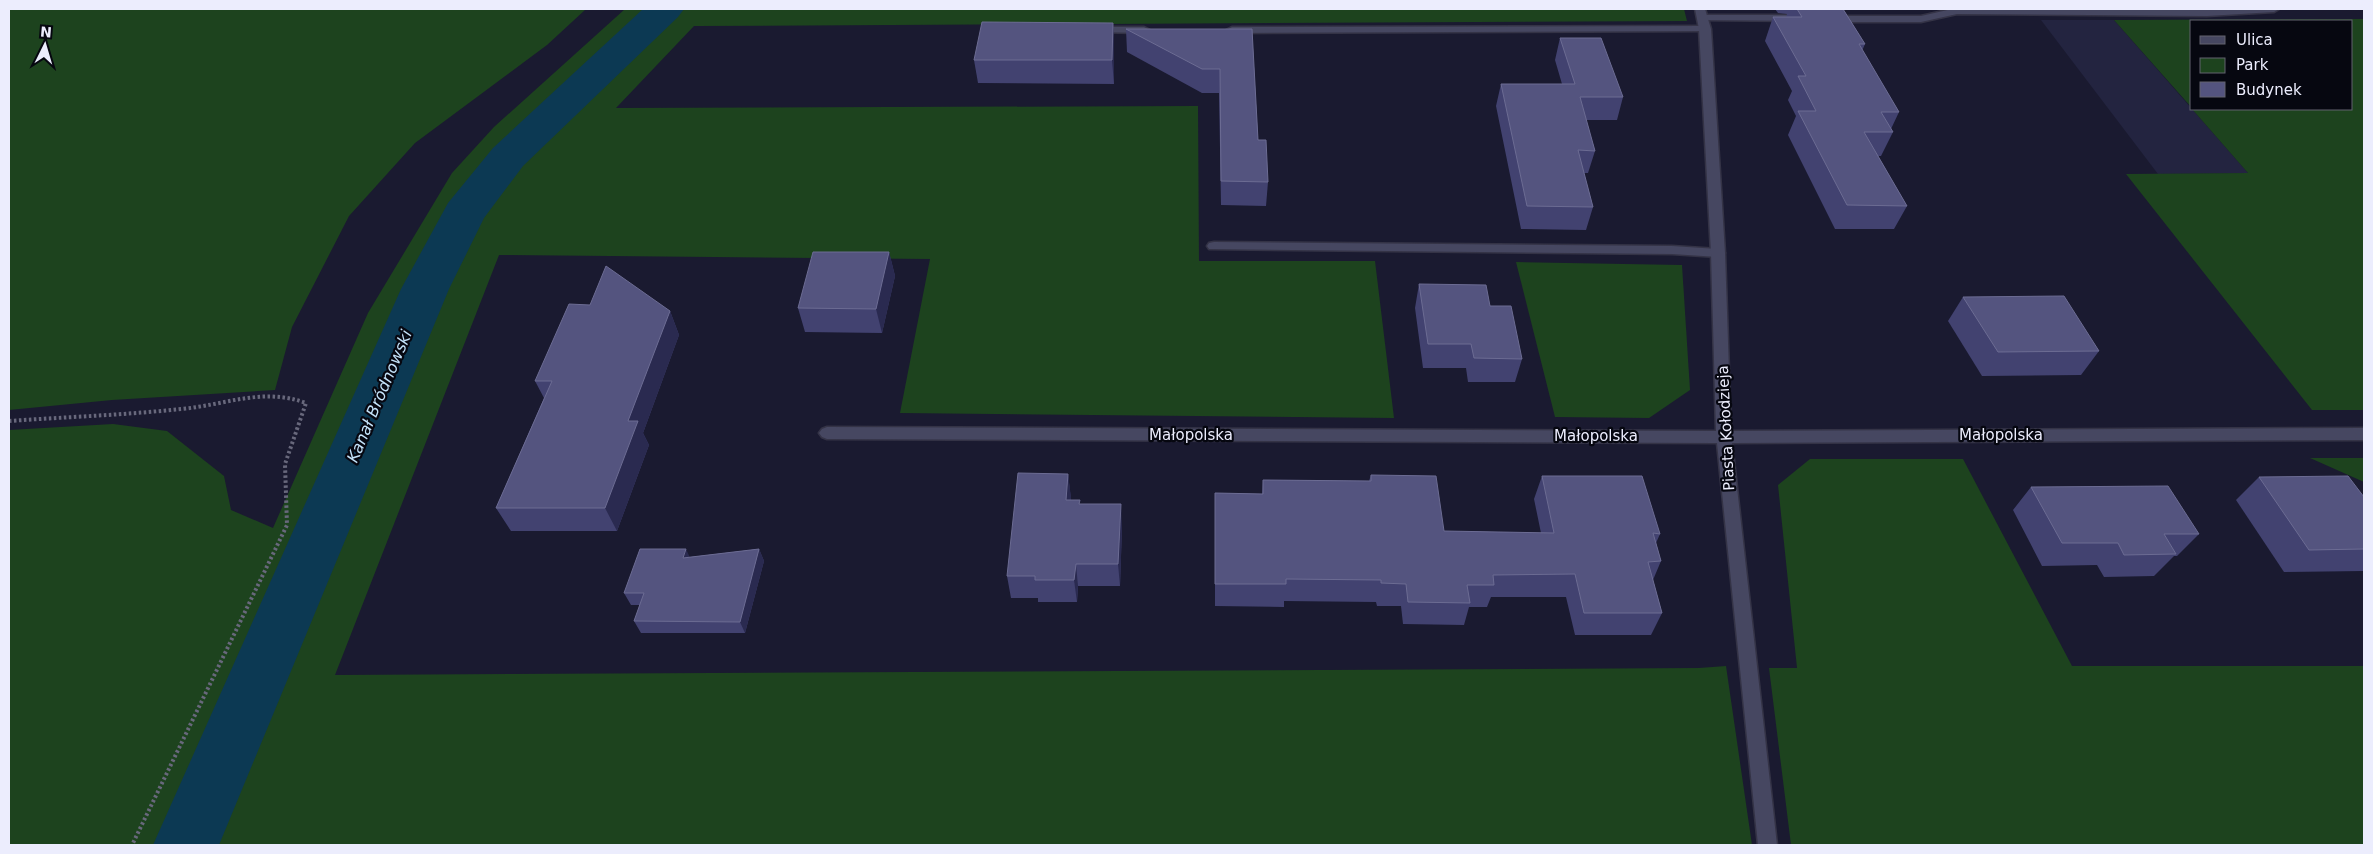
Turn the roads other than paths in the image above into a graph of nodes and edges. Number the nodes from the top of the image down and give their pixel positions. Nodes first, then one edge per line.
1 (2274, 9) edge
2 (1802, 18) edge
3 (1822, 18) edge
4 (1703, 19) edge
5 (1098, 30) edge
6 (1158, 30) edge
7 (1218, 30) edge
8 (1214, 246) dead end
9 (1718, 253) junction
10 (827, 433) dead end
11 (2364, 434) edge
12 (1724, 437) junction
13 (1766, 845) edge

1 - 3 street
2 - 4 street
4 - 7 street
4 - 9 street, Piasta Kołodzieja
5 - 6 street
8 - 9 street
9 - 12 street, Piasta Kołodzieja
10 - 12 street, Małopolska
11 - 12 street, Małopolska
12 - 13 street, Piasta Kołodzieja

